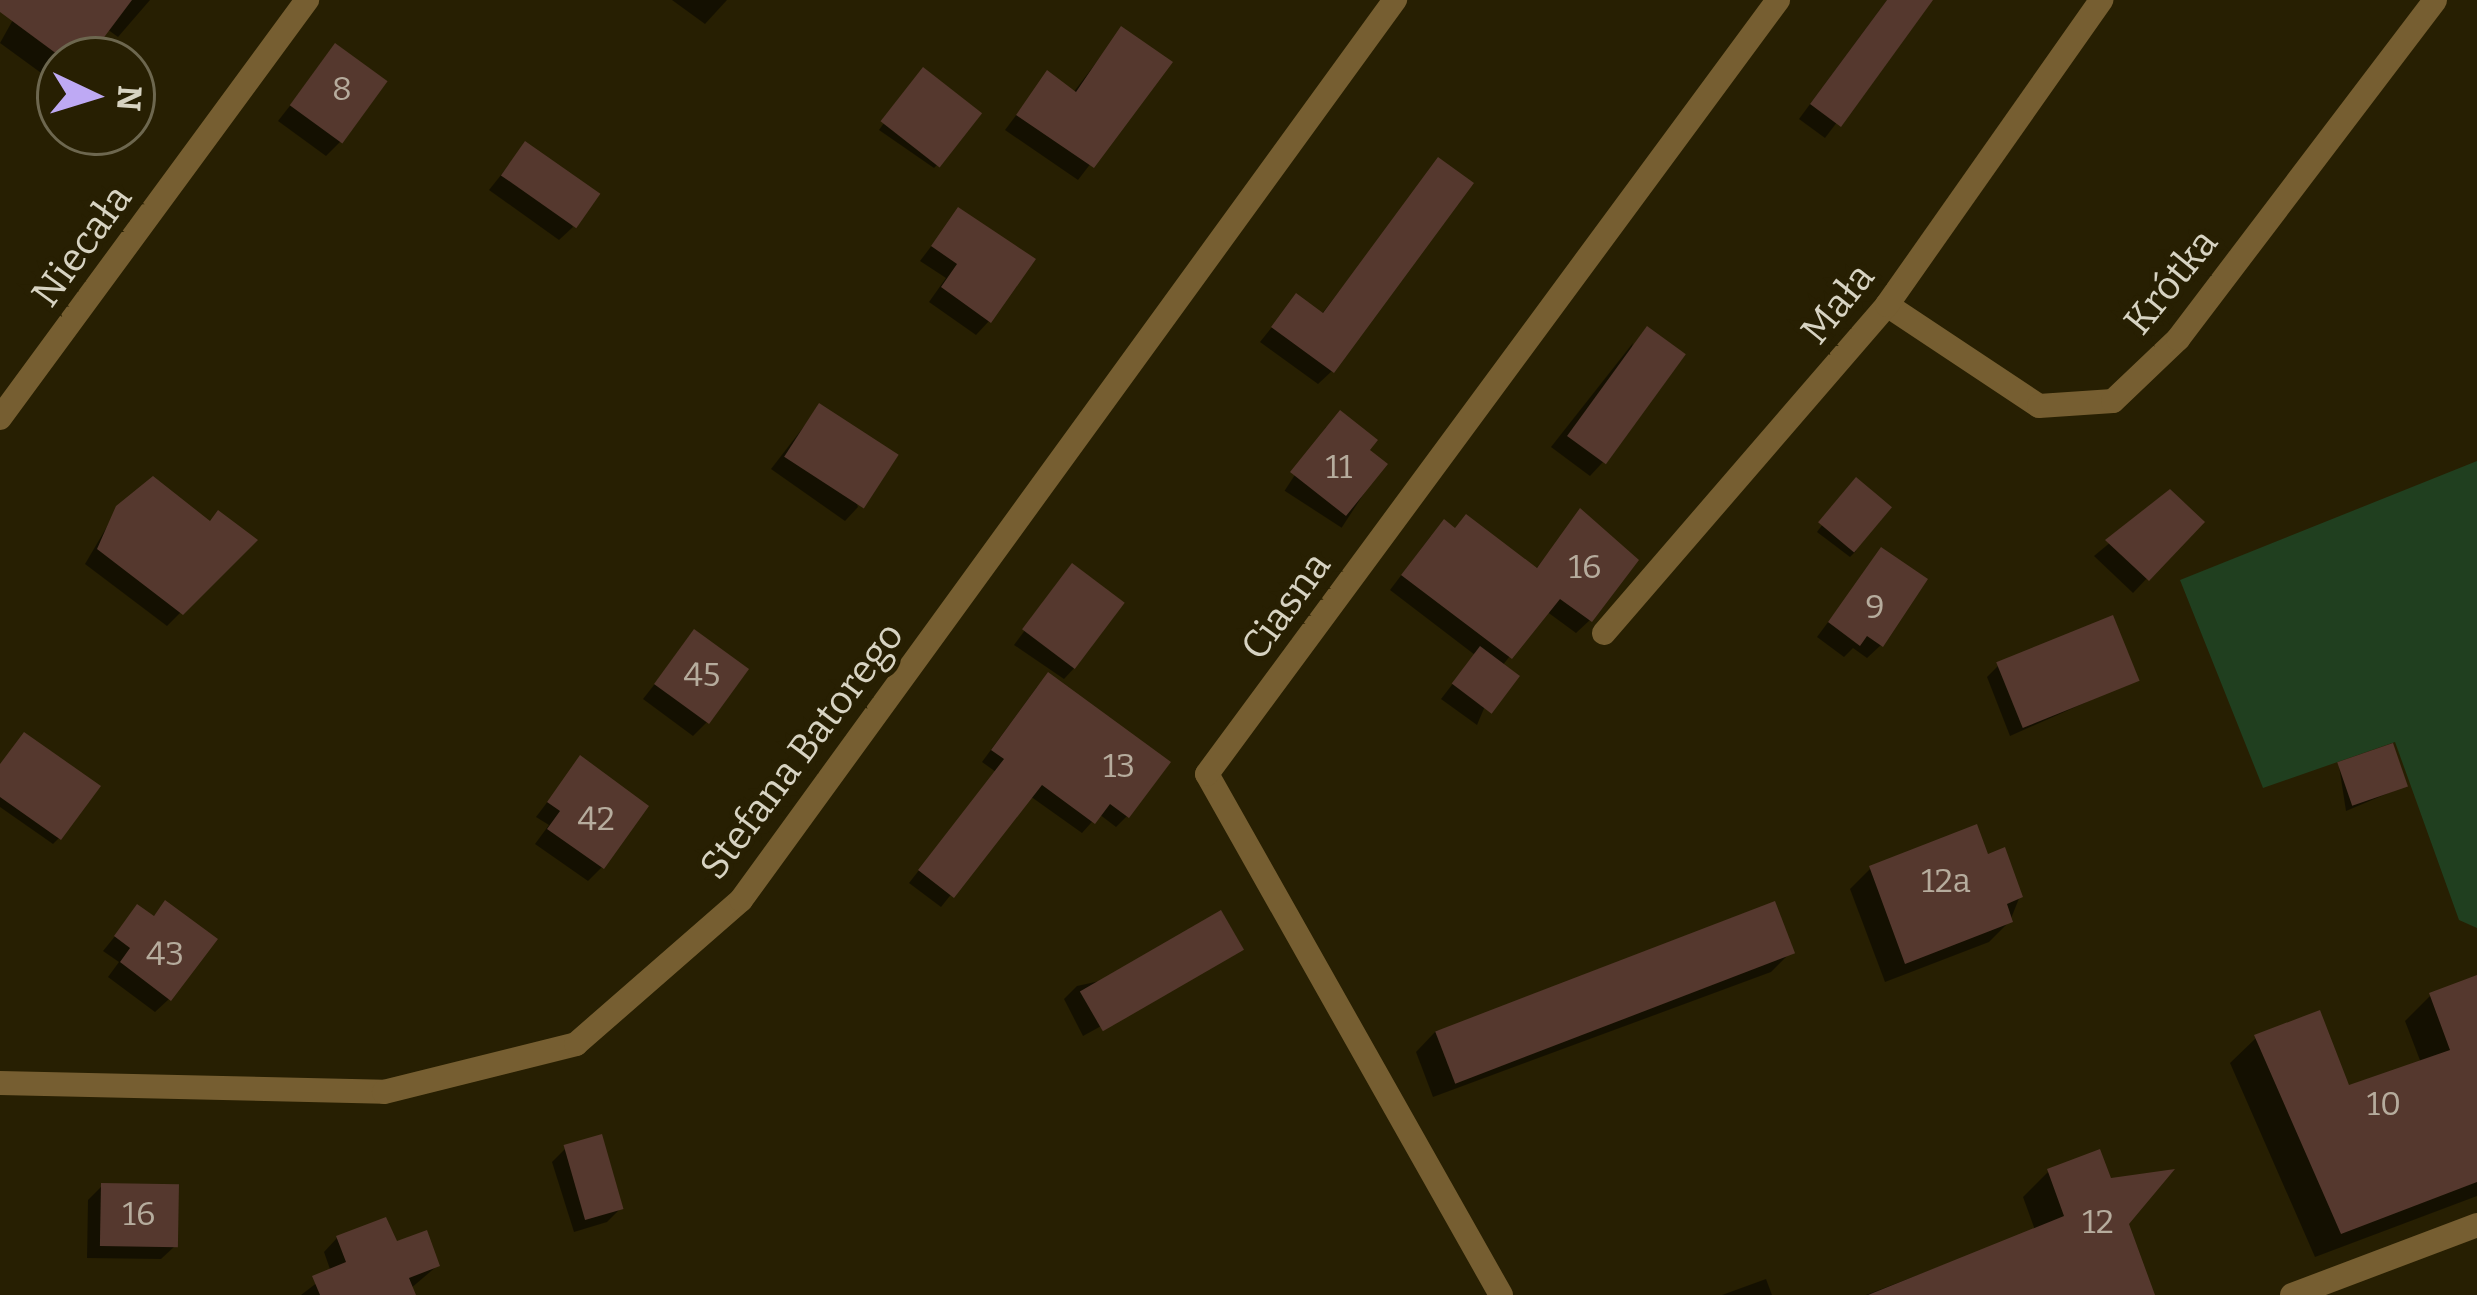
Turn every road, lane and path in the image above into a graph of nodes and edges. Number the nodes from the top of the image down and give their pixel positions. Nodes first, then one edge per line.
1 (308, 0) edge
2 (1396, 0) edge
3 (1778, 0) edge
4 (2101, 0) edge
5 (2435, 0) edge
6 (1887, 305) junction
7 (0, 418) edge
8 (1604, 633) dead end
9 (0, 1083) edge
10 (2477, 1225) edge
11 (1501, 1295) edge
12 (2292, 1295) edge

1 - 7 street, Niecała
2 - 9 street, Stefana Batorego
3 - 11 street, Ciasna
4 - 6 street, Mała
5 - 6 street, Krótka
6 - 8 street, Mała
10 - 12 street

